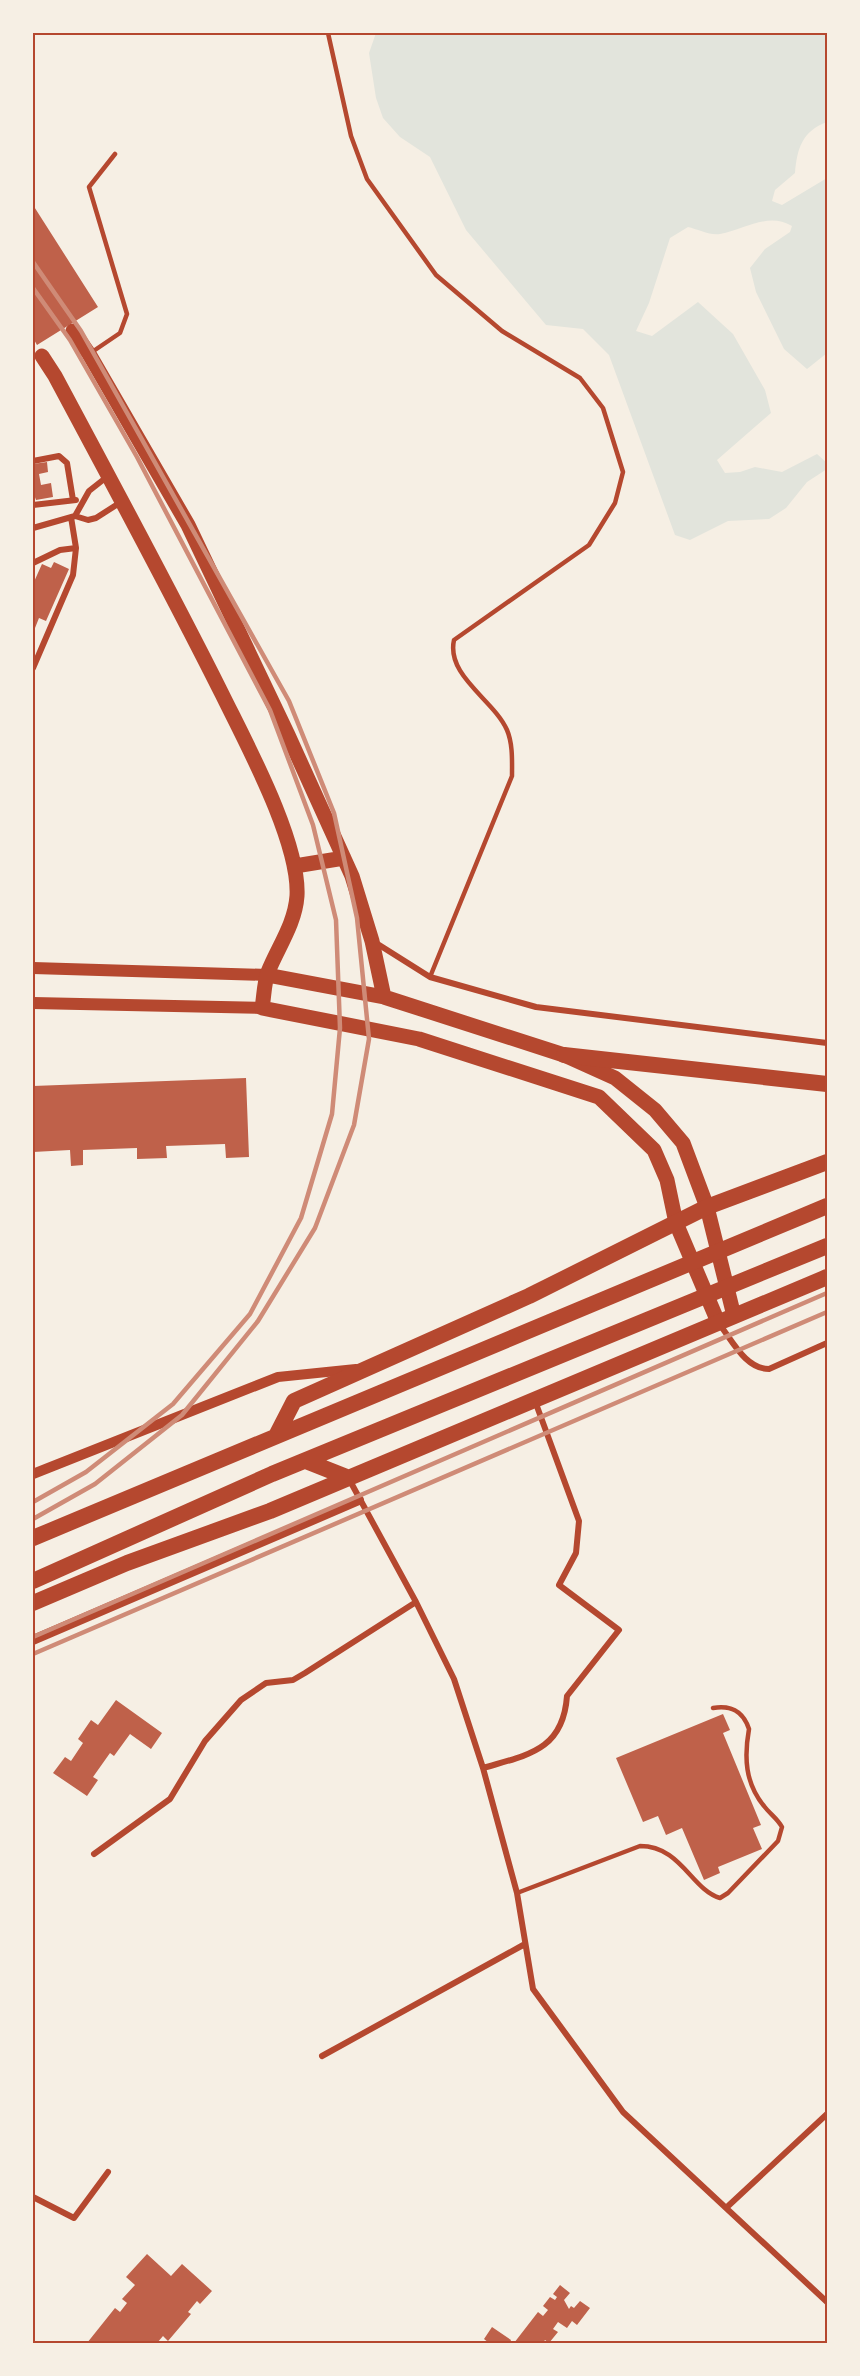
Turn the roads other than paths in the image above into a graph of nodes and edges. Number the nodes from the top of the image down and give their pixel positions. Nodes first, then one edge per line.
1 (328, 33) edge
2 (115, 154) dead end
3 (73, 331) dead end
4 (89, 354) junction
5 (42, 356) dead end
6 (33, 461) edge
7 (108, 476) junction
8 (82, 499) junction
9 (73, 500) junction
10 (122, 501) junction
11 (33, 506) edge
12 (73, 517) junction
13 (33, 528) edge
14 (75, 548) junction
15 (33, 563) edge
16 (33, 668) edge
17 (344, 858) junction
18 (295, 866) junction
19 (372, 941) junction
20 (33, 968) edge
21 (267, 975) junction
22 (430, 976) junction
23 (384, 997) junction
24 (33, 1003) edge
25 (262, 1008) junction
26 (827, 1043) edge
27 (564, 1055) junction
28 (827, 1084) edge
29 (827, 1162) edge
30 (827, 1206) edge
31 (707, 1208) junction
32 (676, 1223) junction
33 (827, 1246) edge
34 (827, 1277) edge
35 (726, 1319) junction
36 (827, 1343) edge
37 (367, 1367) junction
38 (534, 1400) junction
39 (276, 1436) junction
40 (306, 1461) junction
41 (33, 1474) edge
42 (349, 1478) junction
43 (359, 1500) junction
44 (33, 1538) edge
45 (33, 1581) edge
46 (416, 1602) junction
47 (33, 1603) edge
48 (33, 1640) edge
49 (713, 1708) dead end
50 (483, 1768) junction
51 (94, 1854) dead end
52 (517, 1893) junction
53 (525, 1944) junction
54 (322, 2056) dead end
55 (827, 2114) edge
56 (108, 2172) dead end
57 (33, 2197) edge
58 (726, 2208) junction
59 (827, 2302) edge

1 - 22 lane
2 - 4 lane
3 - 4 main road
4 - 17 main road
5 - 7 main road
6 - 9 street
7 - 8 street
7 - 10 main road
8 - 9 street
8 - 12 street
9 - 11 street
10 - 12 street
10 - 18 main road
12 - 13 street
12 - 14 street
14 - 15 street
14 - 16 street
17 - 18 main road
17 - 19 main road
18 - 21 main road
19 - 22 street
19 - 23 main road
20 - 21 main road
21 - 23 main road
21 - 25 main road
22 - 26 street
23 - 27 main road
24 - 25 main road
25 - 32 main road
27 - 28 highway
27 - 31 main road
29 - 31 highway
30 - 39 highway
31 - 32 highway
31 - 35 main road
32 - 35 main road
32 - 37 highway
33 - 40 highway
34 - 35 highway
35 - 36 street
35 - 38 highway
37 - 39 highway
37 - 41 street
38 - 42 highway
38 - 50 street
39 - 44 highway
40 - 42 highway
40 - 45 highway
42 - 43 street
42 - 47 highway
43 - 46 street
43 - 48 street
46 - 50 street
46 - 51 street
49 - 52 lane
50 - 52 street
52 - 53 street
53 - 54 street
53 - 58 street
55 - 58 street
56 - 57 street
58 - 59 street

